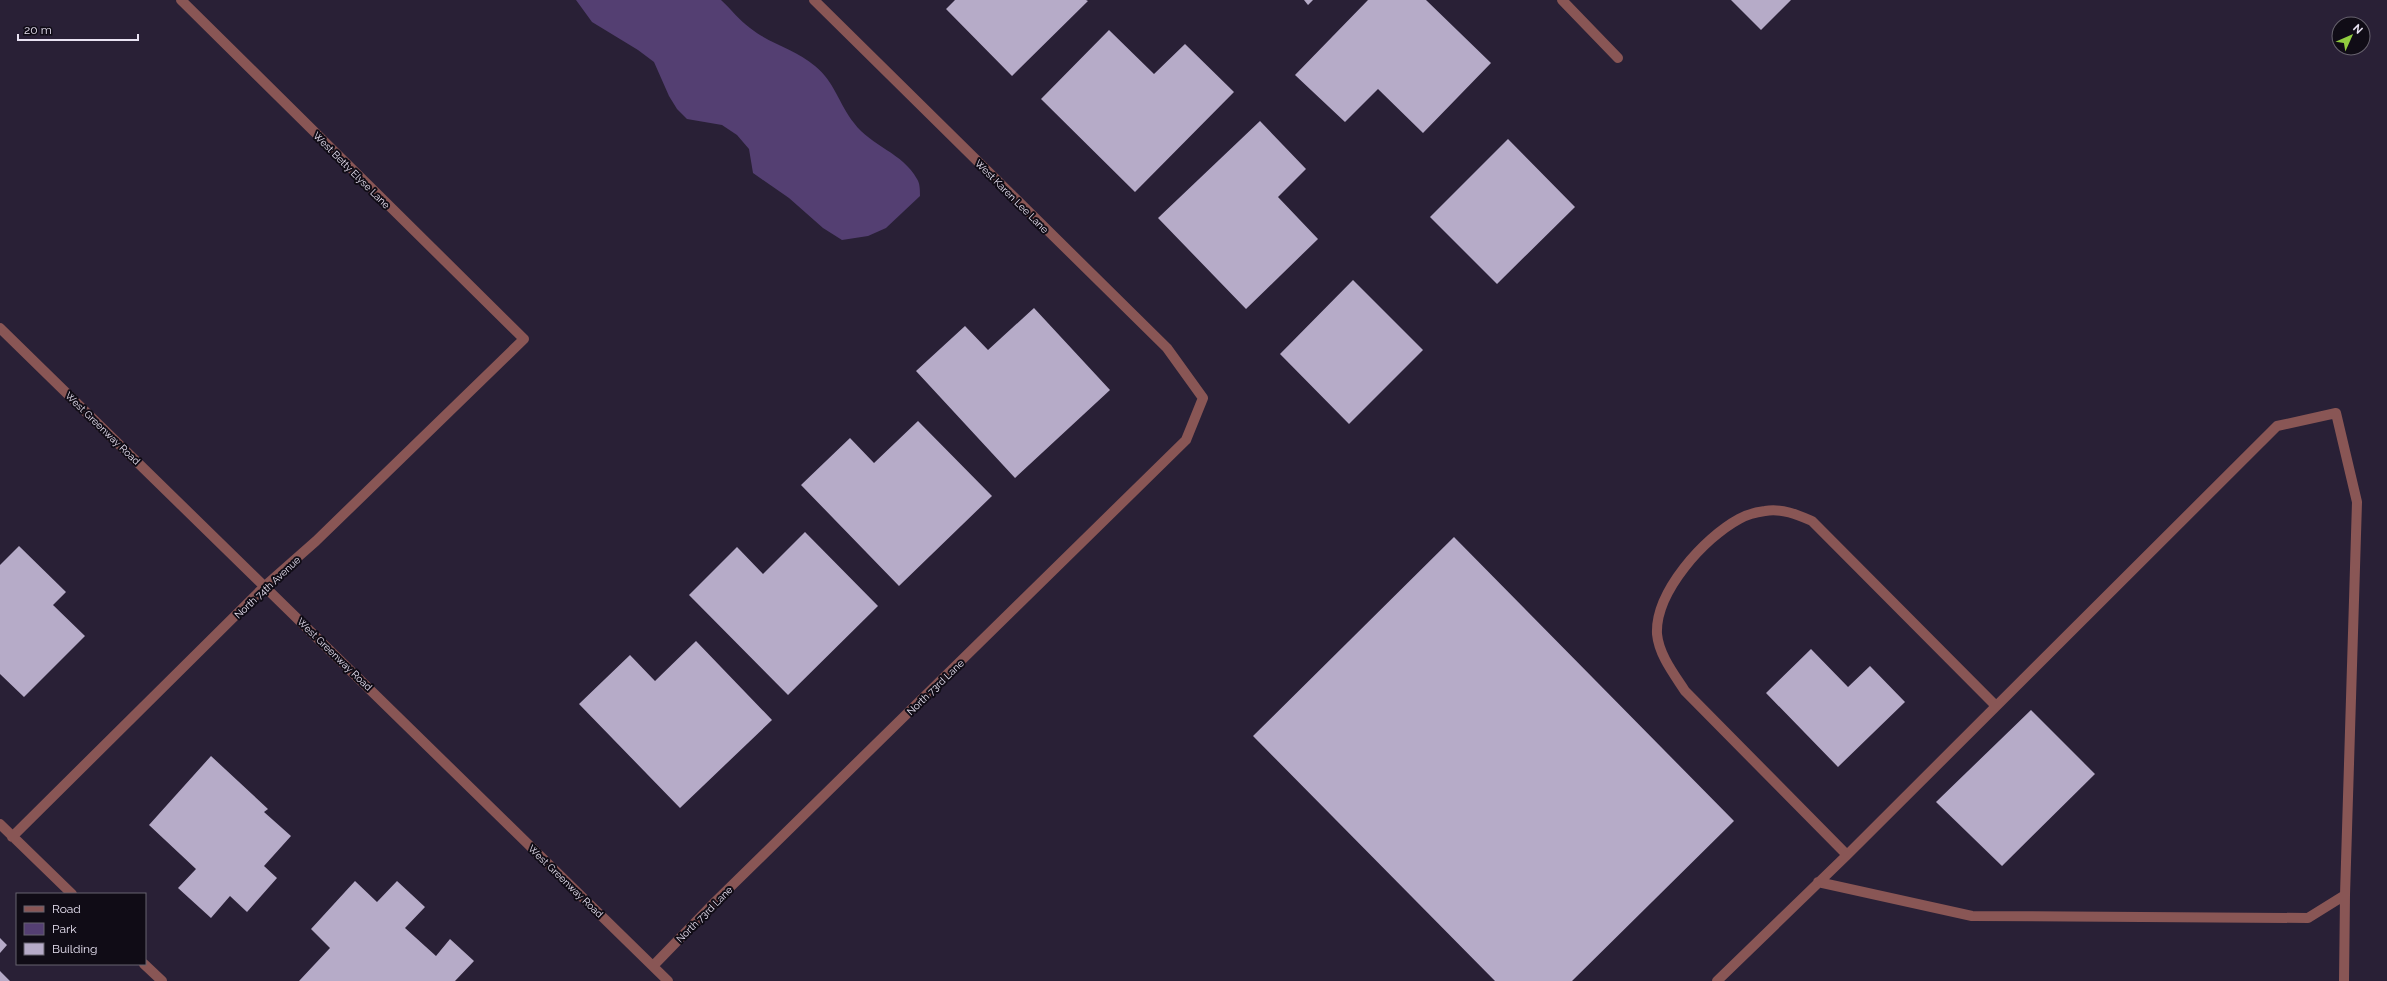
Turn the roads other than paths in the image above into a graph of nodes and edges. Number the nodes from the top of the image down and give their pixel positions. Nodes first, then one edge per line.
1 (181, 0) edge
2 (814, 0) edge
3 (1562, 0) edge
4 (1618, 58) dead end
5 (0, 328) edge
6 (524, 339) joint
7 (1203, 398) joint
8 (266, 586) junction
9 (1996, 706) junction
10 (0, 824) edge
11 (12, 836) junction
12 (1847, 855) junction
13 (1818, 882) junction
14 (71, 893) edge
15 (2345, 895) junction
16 (145, 965) edge
17 (653, 966) junction
18 (162, 981) edge
19 (668, 981) edge
20 (1717, 981) edge
21 (2344, 981) edge

1 - 6 street, West Betty Elyse Lane
2 - 7 street, West Karen Lee Lane
3 - 4 street
5 - 8 street, West Greenway Road
6 - 8 street, North 74th Avenue
7 - 17 street, North 73rd Lane
8 - 11 street, North 74th Avenue
8 - 17 street, West Greenway Road
9 - 12 street
9 - 12 street
9 - 15 street
10 - 11 street
11 - 14 street
12 - 13 street
13 - 15 street
13 - 20 street
15 - 21 street
16 - 18 street
17 - 19 street, West Greenway Road

